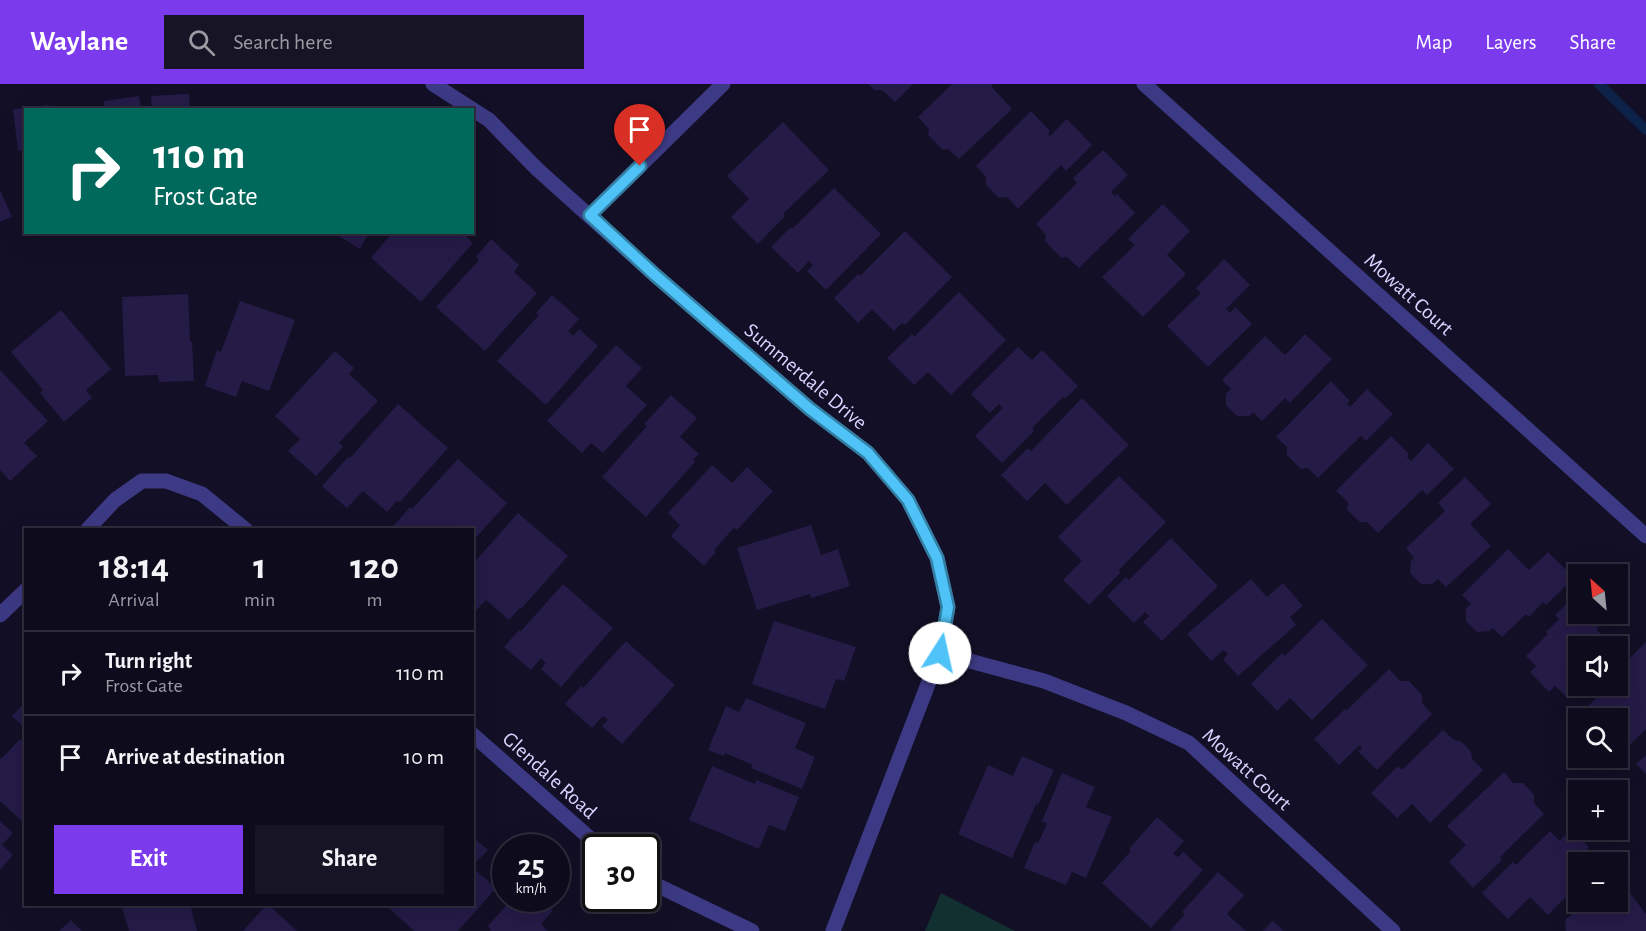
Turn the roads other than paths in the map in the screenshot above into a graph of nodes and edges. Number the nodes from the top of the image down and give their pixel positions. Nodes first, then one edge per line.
1 (433, 84) edge
2 (723, 84) edge
3 (1144, 84) edge
4 (470, 108) edge
5 (474, 110) edge
6 (590, 215) junction
7 (89, 528) edge
8 (244, 528) edge
9 (1646, 536) edge
10 (24, 592) edge
11 (0, 615) edge
12 (940, 653) junction
13 (474, 736) edge
14 (585, 834) edge
15 (660, 887) edge
16 (752, 931) edge
17 (833, 931) edge
18 (1394, 931) edge

1 - 4 street, Summerdale Drive
2 - 6 street
3 - 9 street, Mowatt Court
5 - 6 street, Summerdale Drive
6 - 12 street, Summerdale Drive
7 - 8 street
10 - 11 street
12 - 17 street, Summerdale Drive
12 - 18 street, Mowatt Court
13 - 14 street, Glendale Road
15 - 16 street

